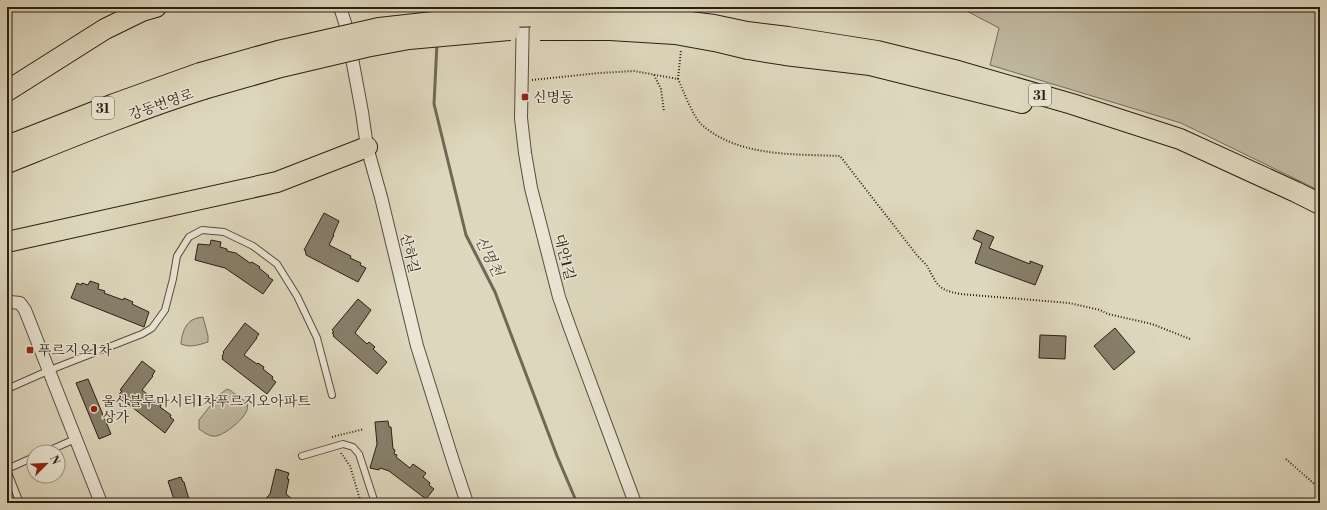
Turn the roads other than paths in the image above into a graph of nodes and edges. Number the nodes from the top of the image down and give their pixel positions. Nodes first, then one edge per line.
1 (156, 7) edge
2 (340, 7) edge
3 (523, 7) edge
4 (747, 41) junction
5 (202, 81) junction
6 (7, 91) edge
7 (7, 146) edge
8 (367, 147) junction
9 (7, 163) edge
10 (1320, 204) edge
11 (1320, 218) edge
12 (7, 242) edge
13 (8, 302) edge
14 (50, 370) junction
15 (7, 389) edge
16 (332, 395) dead end
17 (75, 439) junction
18 (64, 444) edge
19 (302, 456) dead end
20 (26, 461) edge
21 (7, 470) edge
22 (20, 503) edge
23 (101, 503) edge
24 (375, 503) edge
25 (467, 503) edge
26 (635, 503) edge

1 - 6 highway
2 - 8 street, 산하길
3 - 26 street, 대안1길
4 - 5 highway, bridge
4 - 10 highway, 31
4 - 11 highway
5 - 7 highway, 강동번영로 / 31
5 - 9 highway, 강동번영로
8 - 12 highway
8 - 25 street, 산하길
13 - 14 street
14 - 15 lane
14 - 16 lane
14 - 17 street
17 - 18 lane
17 - 23 street
19 - 24 lane
20 - 21 lane
21 - 22 lane

